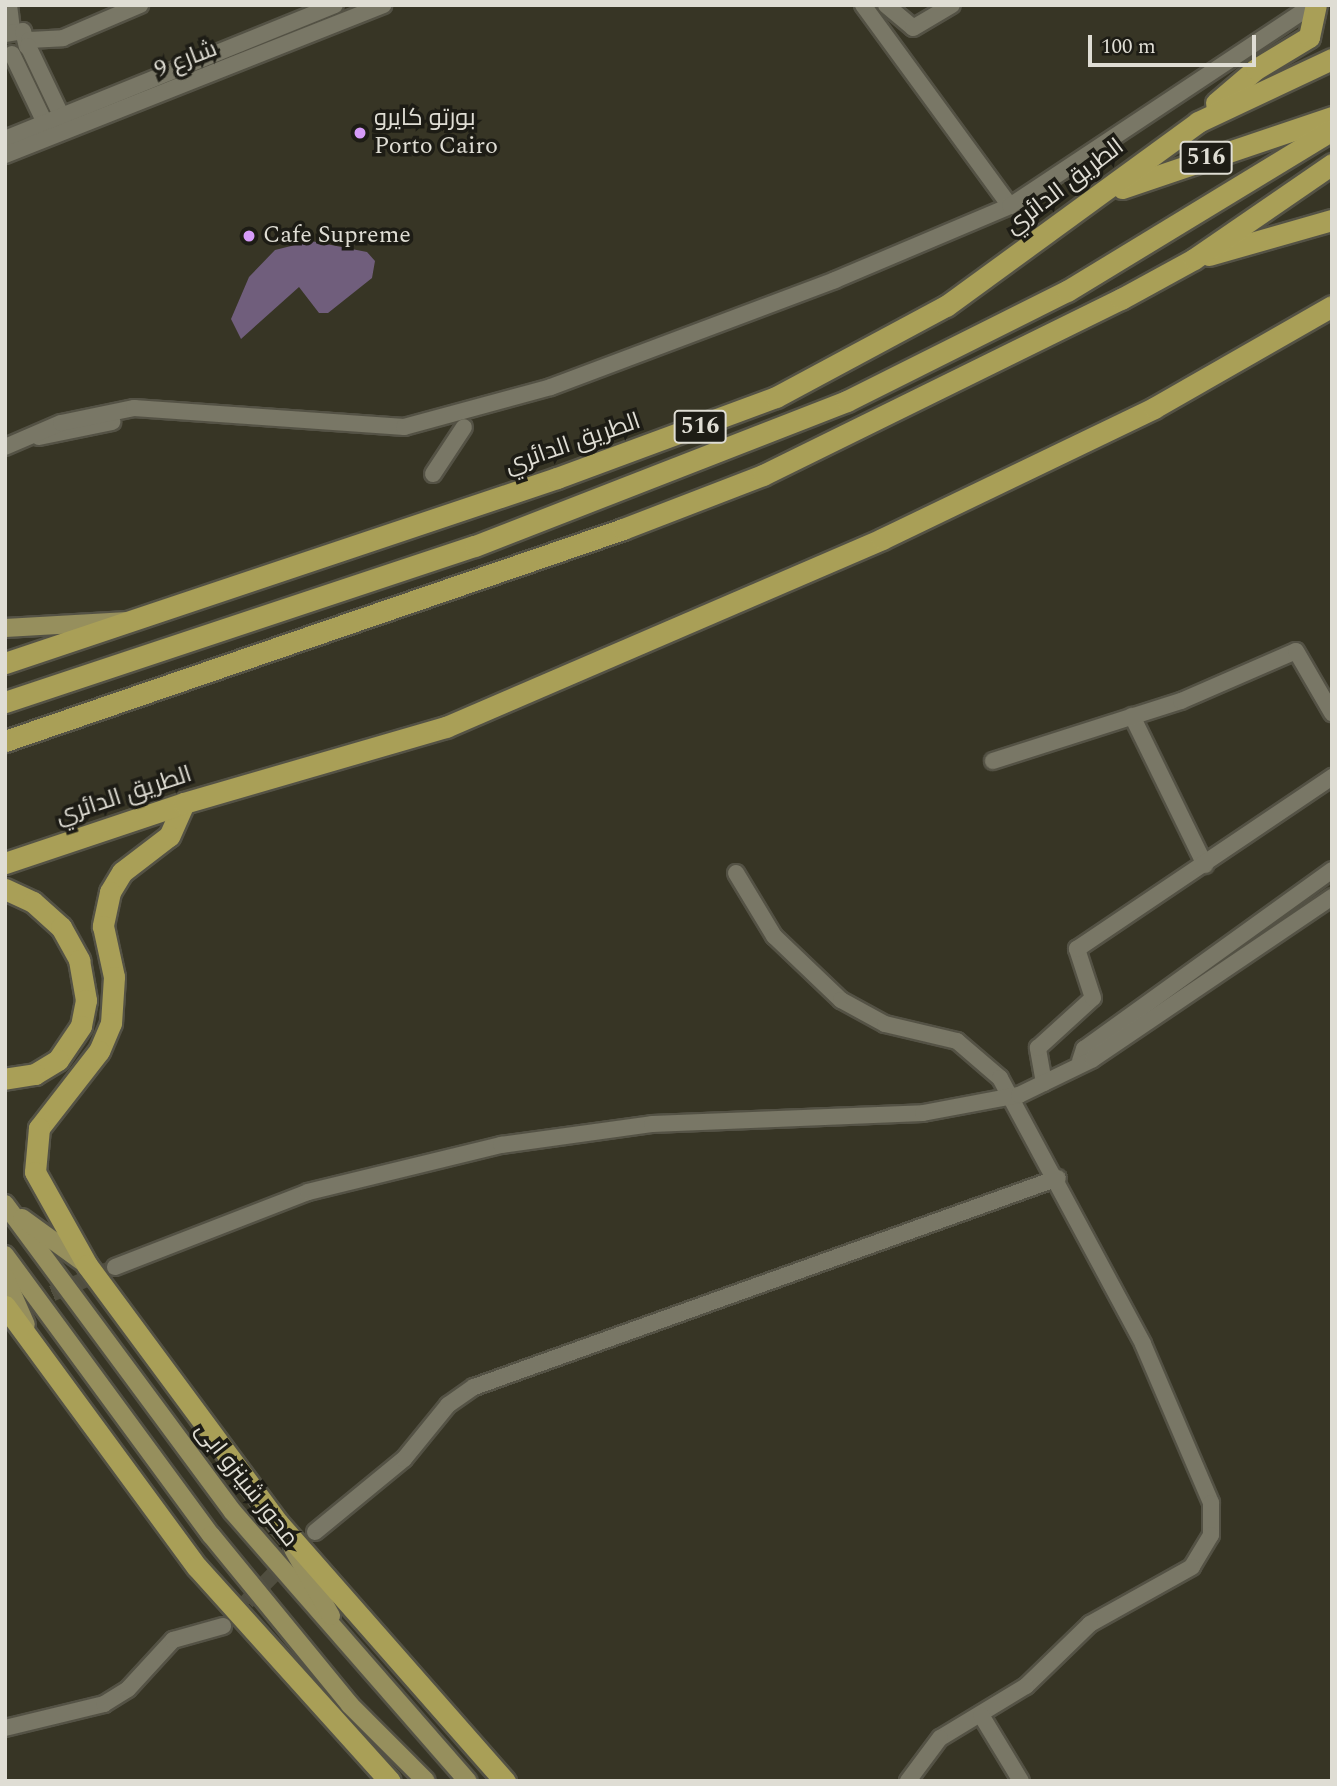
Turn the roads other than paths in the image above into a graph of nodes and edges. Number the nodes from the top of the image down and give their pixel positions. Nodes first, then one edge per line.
1 (9, 5) edge
2 (140, 5) edge
3 (335, 5) edge
4 (383, 5) edge
5 (863, 5) edge
6 (886, 5) edge
7 (952, 5) edge
8 (1297, 5) edge
9 (1315, 5) edge
10 (9, 32) edge
11 (1254, 39) junction
12 (29, 43) junction
13 (7, 50) edge
14 (229, 59) junction
15 (1332, 59) edge
16 (61, 117) junction
17 (1332, 117) edge
18 (1198, 122) junction
19 (45, 123) junction
20 (1332, 130) edge
21 (5, 139) edge
22 (5, 155) edge
23 (1332, 164) edge
24 (1010, 206) junction
25 (1083, 206) junction
26 (1332, 220) edge
27 (1194, 259) junction
28 (1332, 306) edge
29 (551, 387) junction
30 (106, 418) junction
31 (464, 427) junction
32 (5, 447) edge
33 (433, 474) dead end
34 (132, 622) junction
35 (5, 628) edge
36 (5, 663) edge
37 (5, 702) edge
38 (1332, 713) edge
39 (1132, 716) junction
40 (5, 741) edge
41 (993, 761) dead end
42 (1332, 778) edge
43 (184, 803) junction
44 (5, 863) edge
45 (1205, 865) junction
46 (1332, 870) edge
47 (736, 873) dead end
48 (5, 889) edge
49 (1332, 898) edge
50 (1080, 1060) junction
51 (13, 1079) edge
52 (1044, 1083) junction
53 (1013, 1097) junction
54 (1058, 1178) junction
55 (6, 1205) edge
56 (5, 1255) edge
57 (87, 1265) junction
58 (116, 1266) tunnel mouth
59 (5, 1277) edge
60 (5, 1306) edge
61 (37, 1351) junction
62 (278, 1523) junction
63 (315, 1532) tunnel mouth
64 (247, 1624) junction
65 (223, 1626) tunnel mouth
66 (354, 1656) junction
67 (350, 1705) junction
68 (981, 1716) junction
69 (5, 1728) edge
70 (390, 1781) edge
71 (426, 1781) edge
72 (468, 1781) edge
73 (505, 1781) edge
74 (908, 1781) edge
75 (1021, 1781) edge

1 - 10 street
2 - 12 street
3 - 14 street, شارع 9
4 - 14 street, شارع 9
5 - 24 street
6 - 7 street
8 - 11 street
9 - 11 street
9 - 18 highway
10 - 12 street
11 - 24 street
12 - 13 street
12 - 16 street
13 - 19 street
14 - 16 street, شارع 9
14 - 22 street, شارع 9
15 - 18 highway, الطريق الدائري / 516
16 - 19 street, شارع 9
17 - 25 highway, 516
18 - 25 highway, الطريق الدائري / 516
19 - 21 street, شارع 9
20 - 37 highway, 516
23 - 27 highway
24 - 29 street
25 - 34 highway, الطريق الدائري / 516
26 - 27 highway
27 - 40 highway
28 - 43 highway, الطريق الدائري
29 - 30 street
29 - 31 street
30 - 31 street
30 - 32 street
31 - 33 street
34 - 35 main road
34 - 36 highway, الطريق الدائري / 516
38 - 39 street
39 - 41 street
39 - 45 street
42 - 45 street
43 - 44 highway, الطريق الدائري
43 - 57 highway
45 - 52 street
46 - 50 street
47 - 53 street
48 - 51 highway
49 - 50 street
50 - 52 street
52 - 53 street
53 - 54 street
53 - 58 street
54 - 63 street
54 - 68 street
55 - 57 main road
55 - 66 main road, محور شينزو ابى
56 - 67 main road
57 - 62 highway
59 - 61 main road
60 - 61 highway
61 - 64 highway
62 - 66 main road
62 - 73 highway
64 - 67 main road
64 - 70 highway
65 - 69 street
66 - 72 main road, محور شينزو ابى
67 - 71 main road
68 - 74 street
68 - 75 street

